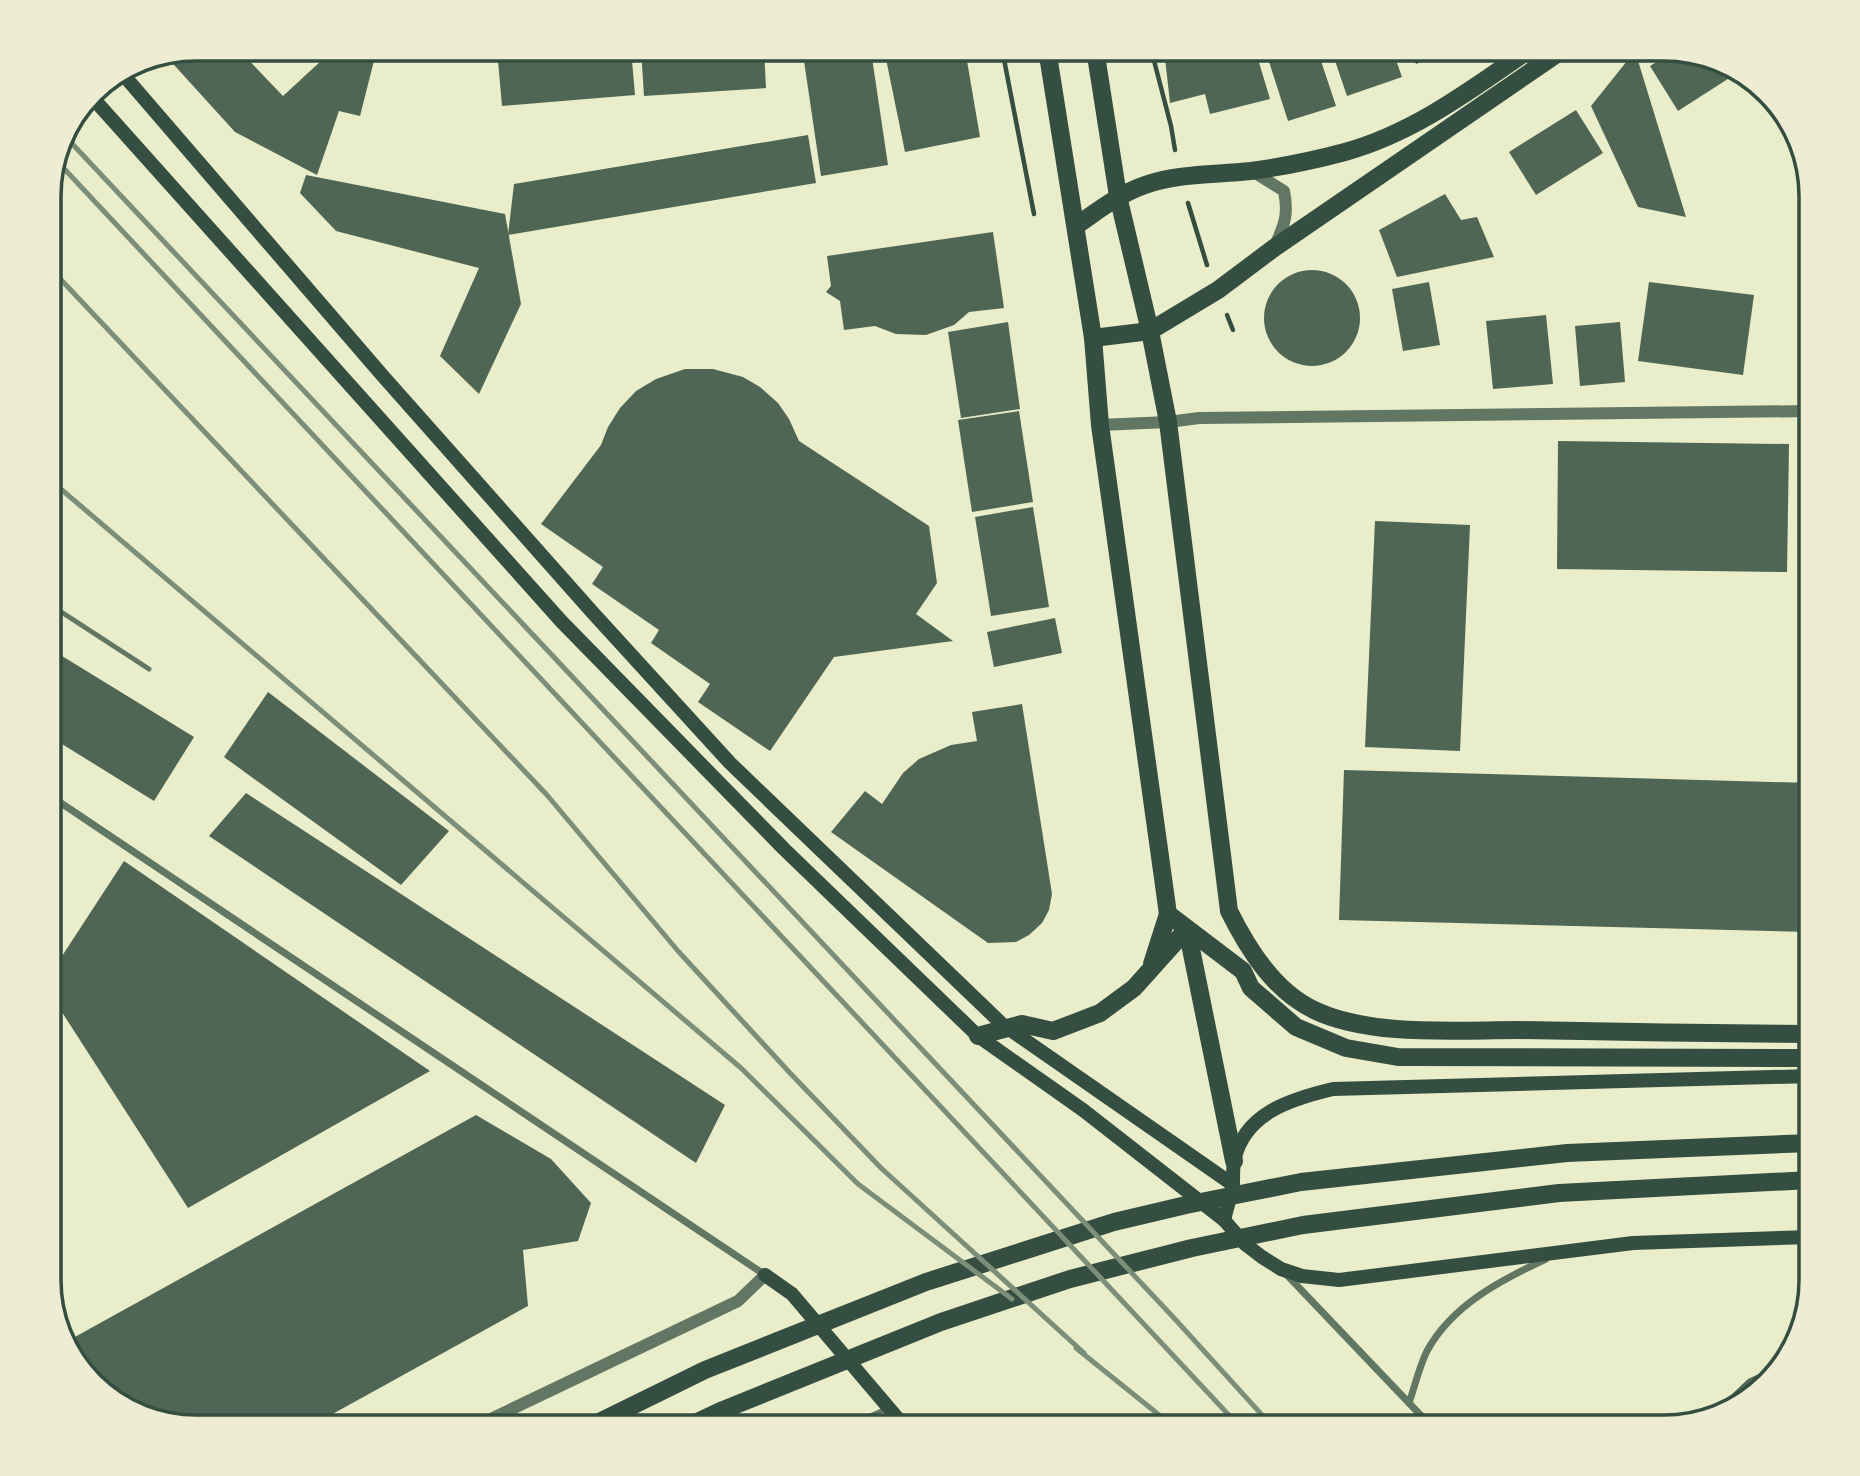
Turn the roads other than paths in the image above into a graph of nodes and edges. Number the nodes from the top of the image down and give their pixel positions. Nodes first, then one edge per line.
1 (1049, 61) edge
2 (1097, 61) edge
3 (1513, 61) edge
4 (1546, 61) edge
5 (128, 80) edge
6 (98, 104) edge
7 (1252, 171) junction
8 (1118, 196) junction
9 (1077, 225) junction
10 (1274, 248) junction
11 (1150, 331) junction
12 (1093, 338) junction
13 (1799, 411) edge
14 (1168, 422) junction
15 (1100, 425) junction
16 (62, 613) edge
17 (149, 670) dead end
18 (62, 804) edge
19 (1177, 921) junction
20 (1007, 1027) junction
21 (1799, 1034) edge
22 (978, 1036) junction
23 (1799, 1058) edge
24 (1799, 1076) edge
25 (1799, 1143) edge
26 (1234, 1161) junction
27 (1799, 1181) edge
28 (1232, 1184) junction
29 (1224, 1220) junction
30 (1799, 1237) edge
31 (1561, 1252) junction
32 (1281, 1269) junction
33 (765, 1275) junction
34 (1409, 1403) junction
35 (889, 1408) junction
36 (499, 1415) edge
37 (613, 1415) edge
38 (712, 1415) edge
39 (873, 1415) edge
40 (895, 1415) edge
41 (1420, 1415) edge

1 - 9 main road
2 - 8 main road
3 - 7 main road
4 - 10 main road
5 - 20 main road
6 - 22 main road
7 - 8 main road
7 - 10 street
8 - 9 main road
8 - 11 main road
9 - 12 main road
10 - 11 main road
11 - 12 main road
11 - 14 main road
12 - 15 main road
13 - 14 street
14 - 15 street
14 - 21 main road
15 - 19 main road
16 - 17 lane
18 - 33 street
19 - 20 main road
19 - 23 main road
19 - 26 main road
20 - 22 main road
20 - 28 main road
22 - 29 main road
24 - 26 main road
25 - 37 main road
26 - 28 main road
27 - 38 main road
28 - 29 main road
29 - 32 main road
30 - 31 main road
31 - 32 main road
31 - 34 street
32 - 34 street
33 - 35 main road
33 - 36 street
34 - 41 street
35 - 39 lane
35 - 40 main road

